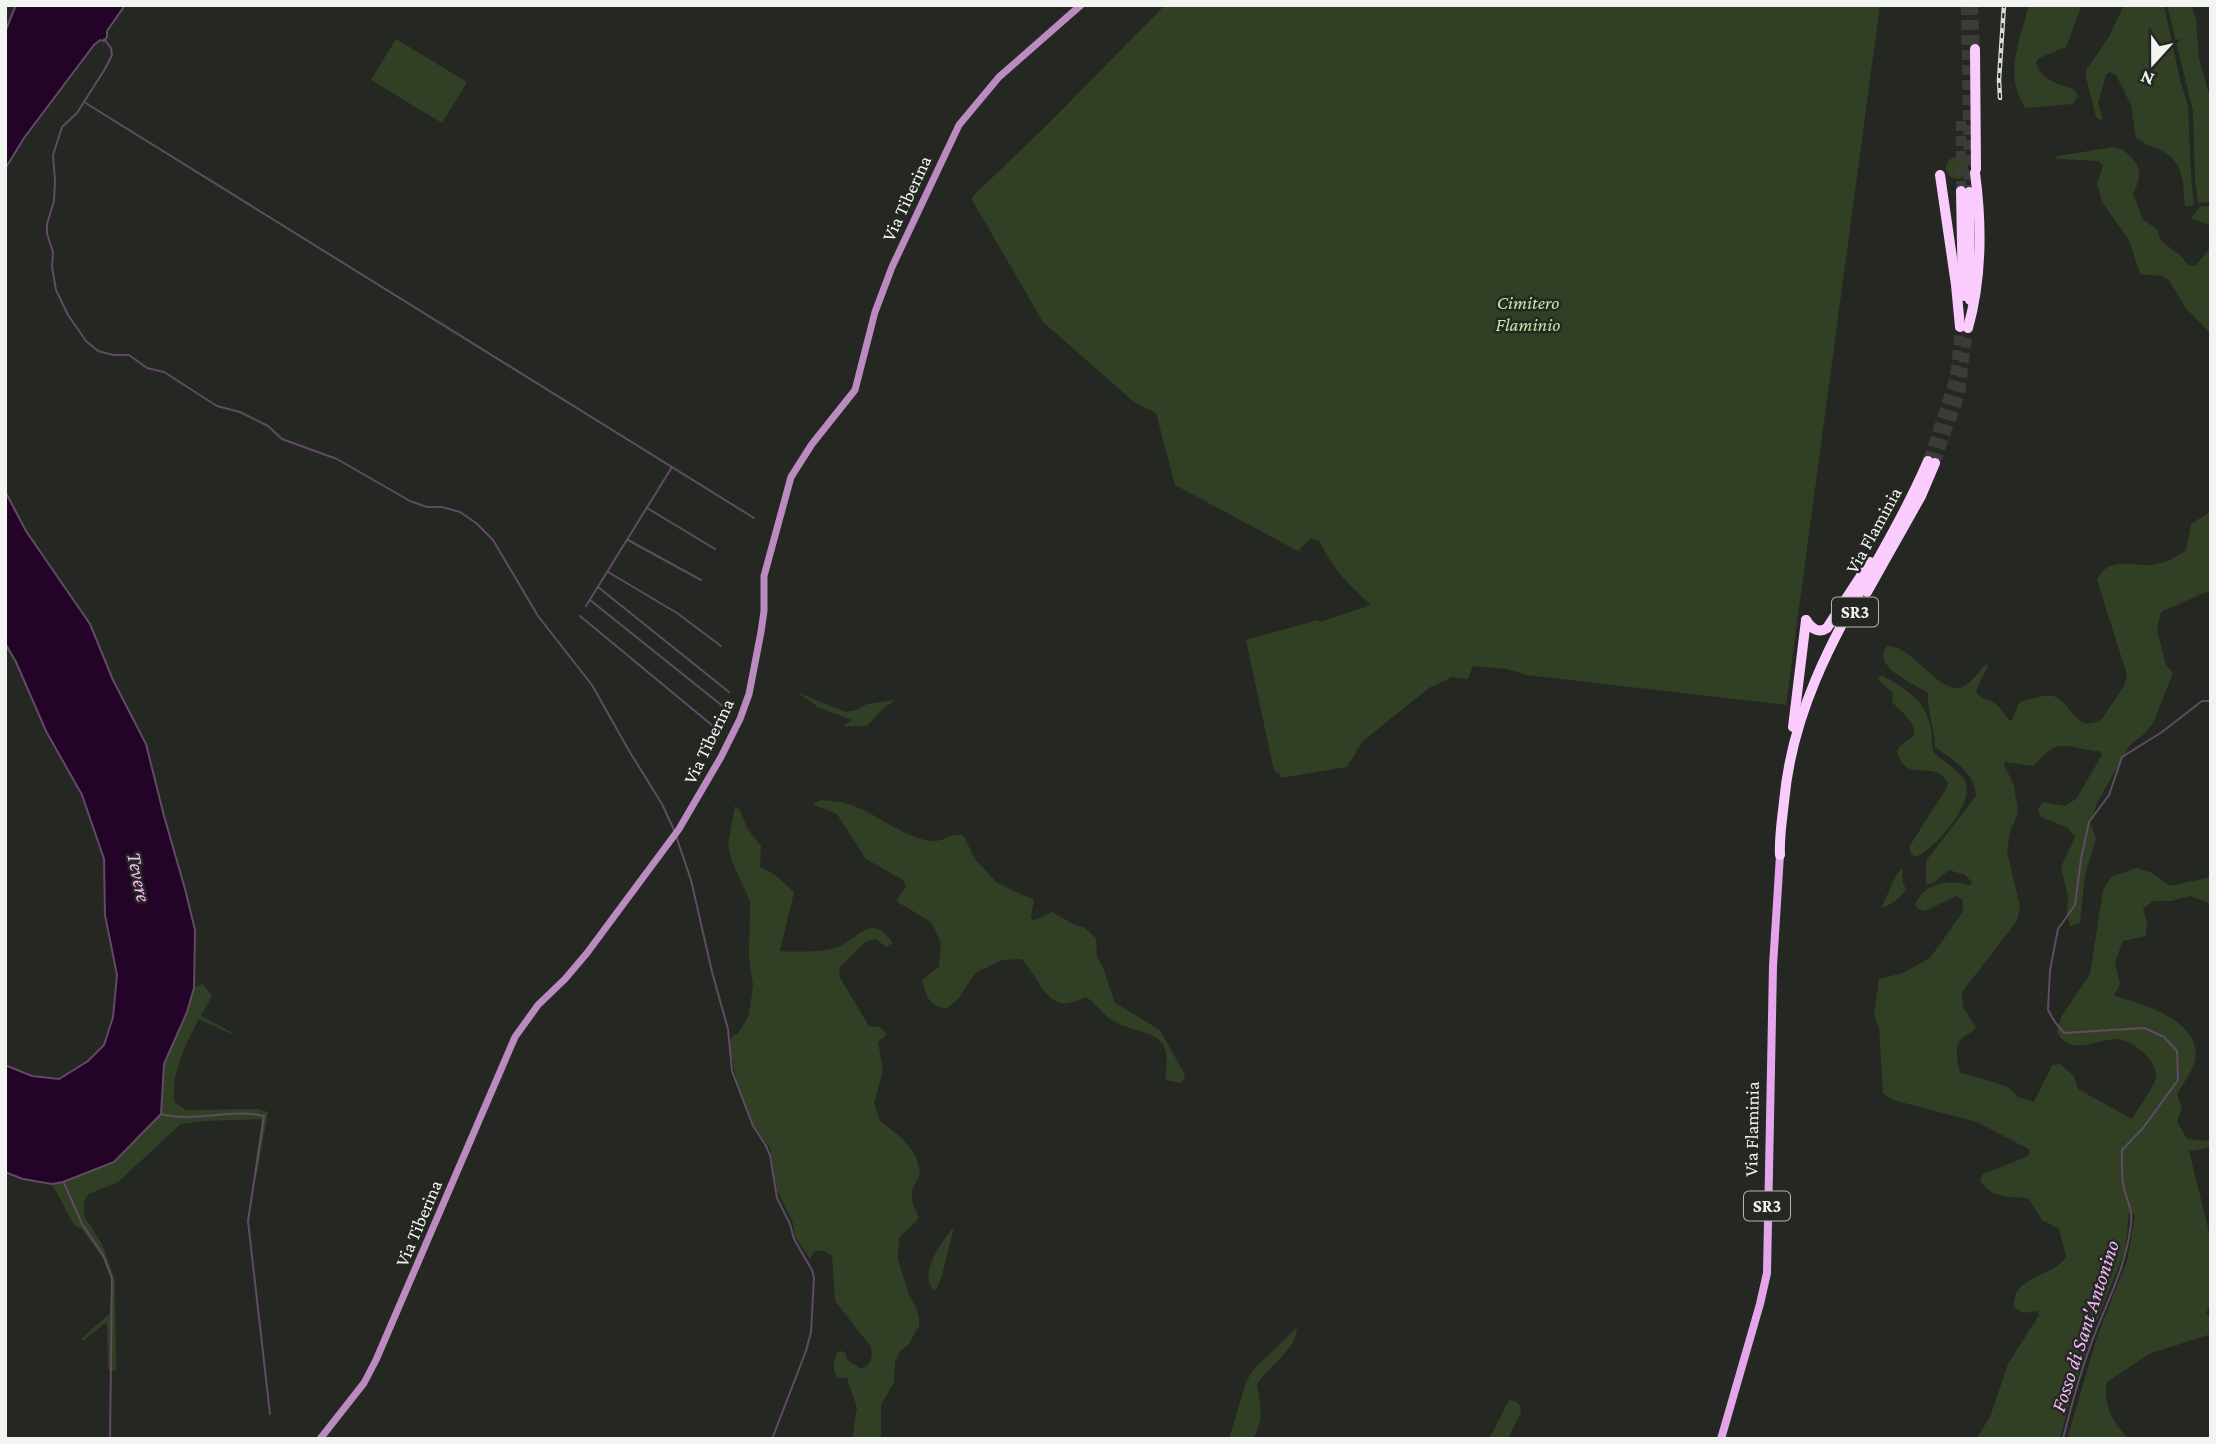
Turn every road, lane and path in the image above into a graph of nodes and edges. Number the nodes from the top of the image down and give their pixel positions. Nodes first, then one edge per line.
1 (1081, 5) edge
2 (1975, 49) tunnel mouth
3 (1940, 174) dead end
4 (1965, 192) tunnel mouth
5 (1964, 327) junction
6 (1896, 529) junction
7 (1790, 760) junction
8 (1780, 855) junction
9 (320, 1439) edge
10 (1721, 1439) edge

1 - 9 main road, Via Tiberina
2 - 5 highway
3 - 5 highway
4 - 5 highway
6 - 7 highway, Via Flaminia / SR3
6 - 7 highway
6 - 8 highway, Via Flaminia / SR3
7 - 8 highway, Via Flaminia / SR3
8 - 10 main road, Via Flaminia / SR3

